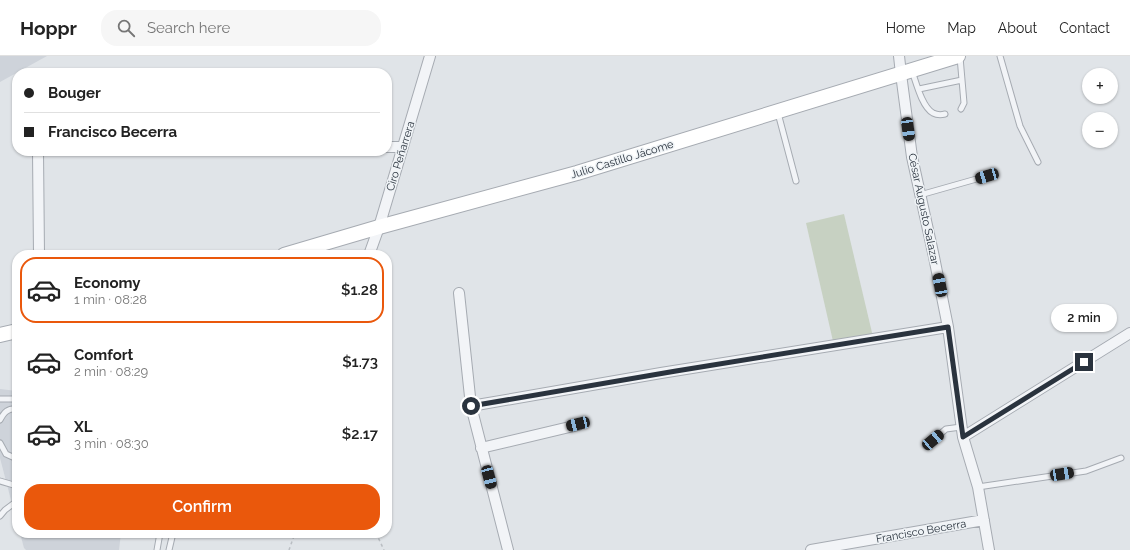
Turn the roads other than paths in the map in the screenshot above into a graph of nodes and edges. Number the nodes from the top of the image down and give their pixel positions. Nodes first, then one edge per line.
1 (430, 56) edge
2 (899, 56) edge
3 (959, 56) edge
4 (1000, 56) edge
5 (906, 72) junction
6 (962, 80) junction
7 (919, 89) junction
8 (961, 109) dead end
9 (778, 112) junction
10 (945, 114) dead end
11 (392, 147) edge
12 (403, 147) junction
13 (38, 156) edge
14 (1038, 162) dead end
15 (987, 176) dead end
16 (796, 180) dead end
17 (920, 195) junction
18 (379, 227) junction
19 (39, 250) edge
20 (301, 250) edge
21 (371, 250) edge
22 (459, 293) dead end
23 (948, 327) junction
24 (12, 332) edge
25 (1130, 333) edge
26 (0, 335) edge
27 (0, 399) edge
28 (12, 399) edge
29 (471, 406) junction
30 (12, 408) edge
31 (0, 420) edge
32 (578, 424) dead end
33 (961, 426) junction
34 (963, 437) junction
35 (0, 443) edge
36 (926, 446) dead end
37 (481, 448) junction
38 (12, 457) edge
39 (1121, 458) dead end
40 (0, 481) edge
41 (12, 485) edge
42 (978, 487) junction
43 (12, 505) edge
44 (0, 516) edge
45 (984, 520) junction
46 (159, 538) edge
47 (172, 538) edge
48 (157, 550) edge
49 (169, 550) edge
50 (508, 550) edge
51 (811, 550) edge
52 (989, 550) edge

1 - 12 street, Ciro Peñarrera
2 - 5 street, César Augusto Salazar
3 - 5 main road, Julio Castillo Jácome
3 - 6 lane
4 - 14 lane
5 - 7 lane
5 - 9 main road, Julio Castillo Jácome
5 - 17 street, César Augusto Salazar
6 - 7 lane
6 - 8 lane
7 - 10 lane
9 - 16 lane
9 - 18 main road, Julio Castillo Jácome
11 - 12 street
12 - 18 street, Ciro Peñarrera
13 - 19 street
15 - 17 lane
17 - 23 street, César Augusto Salazar
18 - 20 main road, Julio Castillo Jácome
18 - 21 street, Ciro Peñarrera
22 - 29 street
23 - 29 street
23 - 33 street, César Augusto Salazar
24 - 26 main road
25 - 34 street
27 - 28 lane
29 - 37 street
30 - 31 lane
32 - 37 street
33 - 34 street, César Augusto Salazar
33 - 36 lane
34 - 42 street, César Augusto Salazar
35 - 38 lane
37 - 50 street
39 - 42 lane
40 - 41 lane
42 - 45 street, César Augusto Salazar
43 - 44 lane
45 - 51 street, Francisco Becerra
45 - 52 street, César Augusto Salazar
46 - 48 lane
47 - 49 lane

